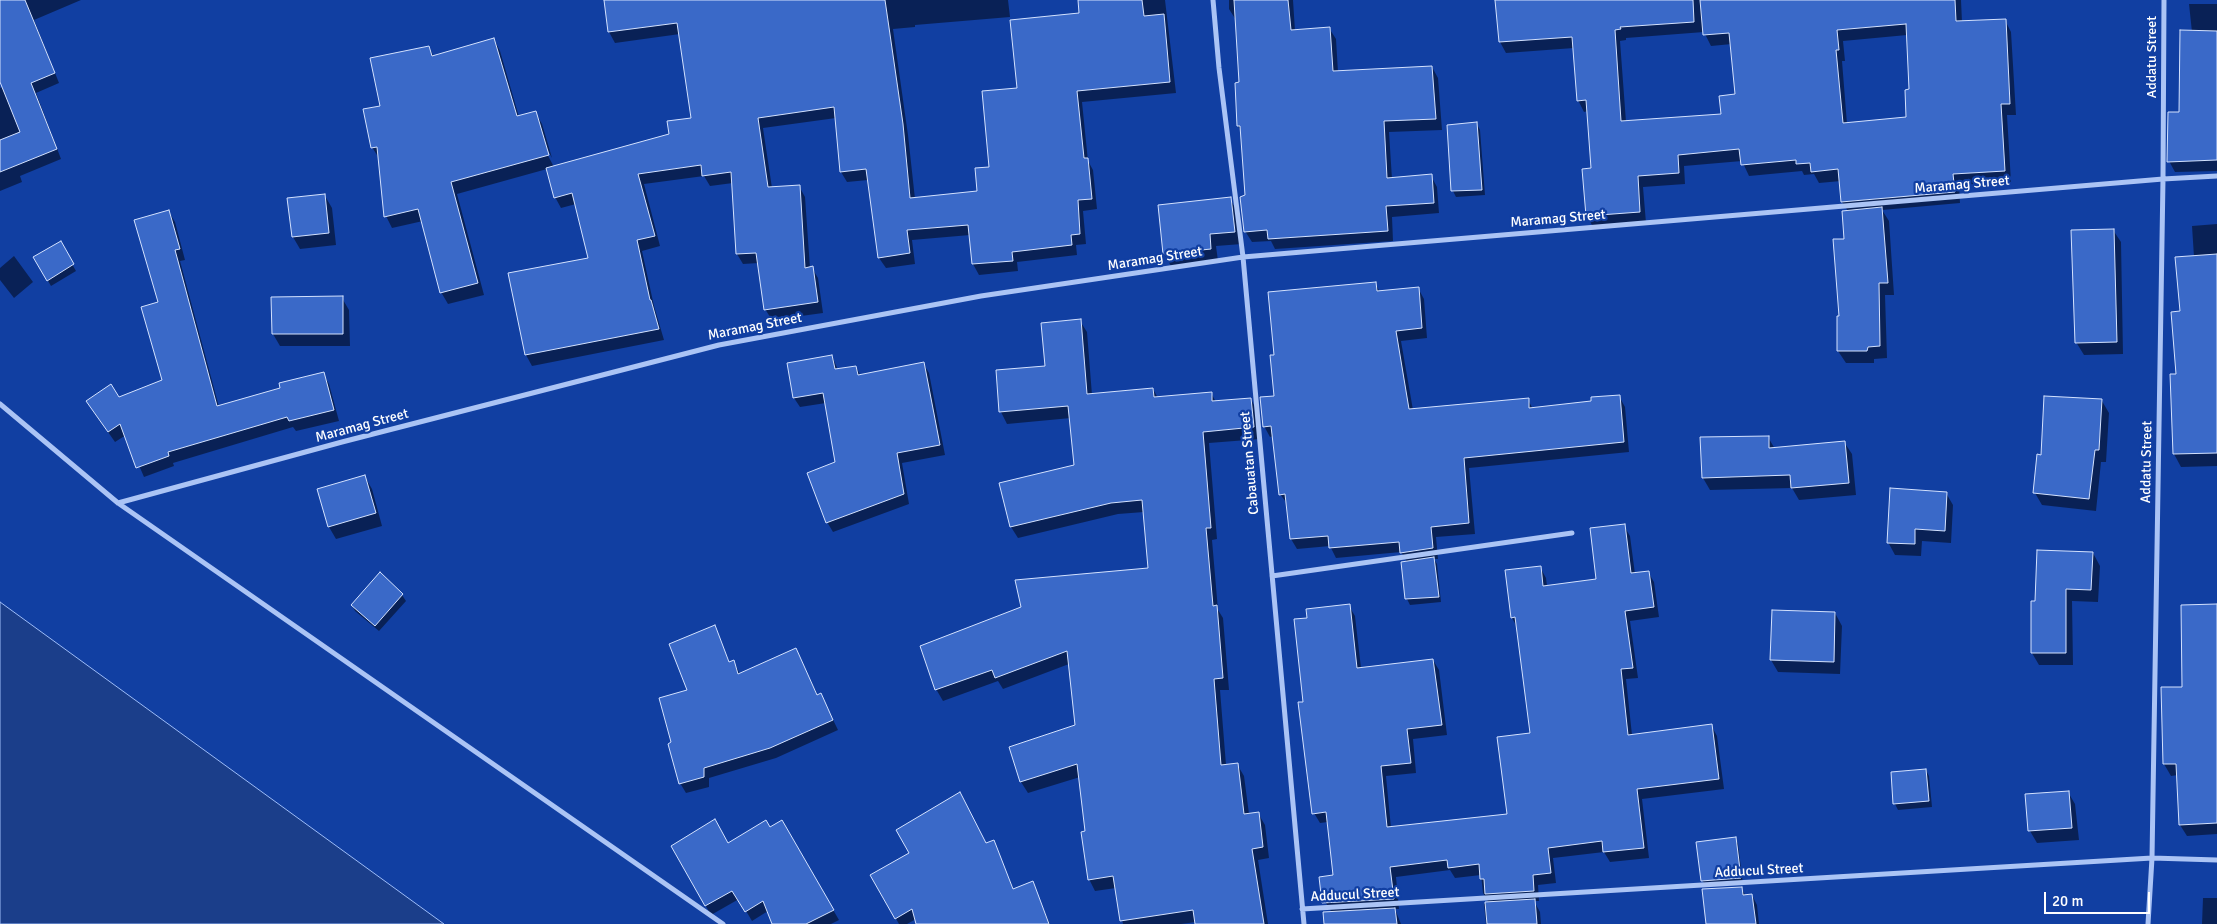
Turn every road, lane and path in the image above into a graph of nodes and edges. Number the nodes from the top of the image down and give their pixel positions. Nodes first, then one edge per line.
1 (1213, 0) edge
2 (2164, 0) edge
3 (2217, 176) edge
4 (2163, 179) junction
5 (1243, 257) junction
6 (0, 404) edge
7 (118, 503) junction
8 (1572, 534) dead end
9 (1272, 576) junction
10 (2152, 858) junction
11 (2217, 860) edge
12 (1302, 909) junction
13 (723, 924) edge
14 (1304, 924) edge
15 (2148, 924) edge

1 - 5 street, Cabauatan Street
2 - 4 street, Addatu Street
3 - 4 street, Maramag Street
4 - 5 street, Maramag Street
4 - 10 street, Addatu Street
5 - 7 street, Maramag Street
5 - 9 street, Cabauatan Street
6 - 7 street
7 - 13 street
8 - 9 street
9 - 12 street, Cabauatan Street
10 - 11 street, Adducul Street
10 - 12 street, Adducul Street
10 - 15 street, Addatu Street
12 - 14 street, Cabauatan Street

